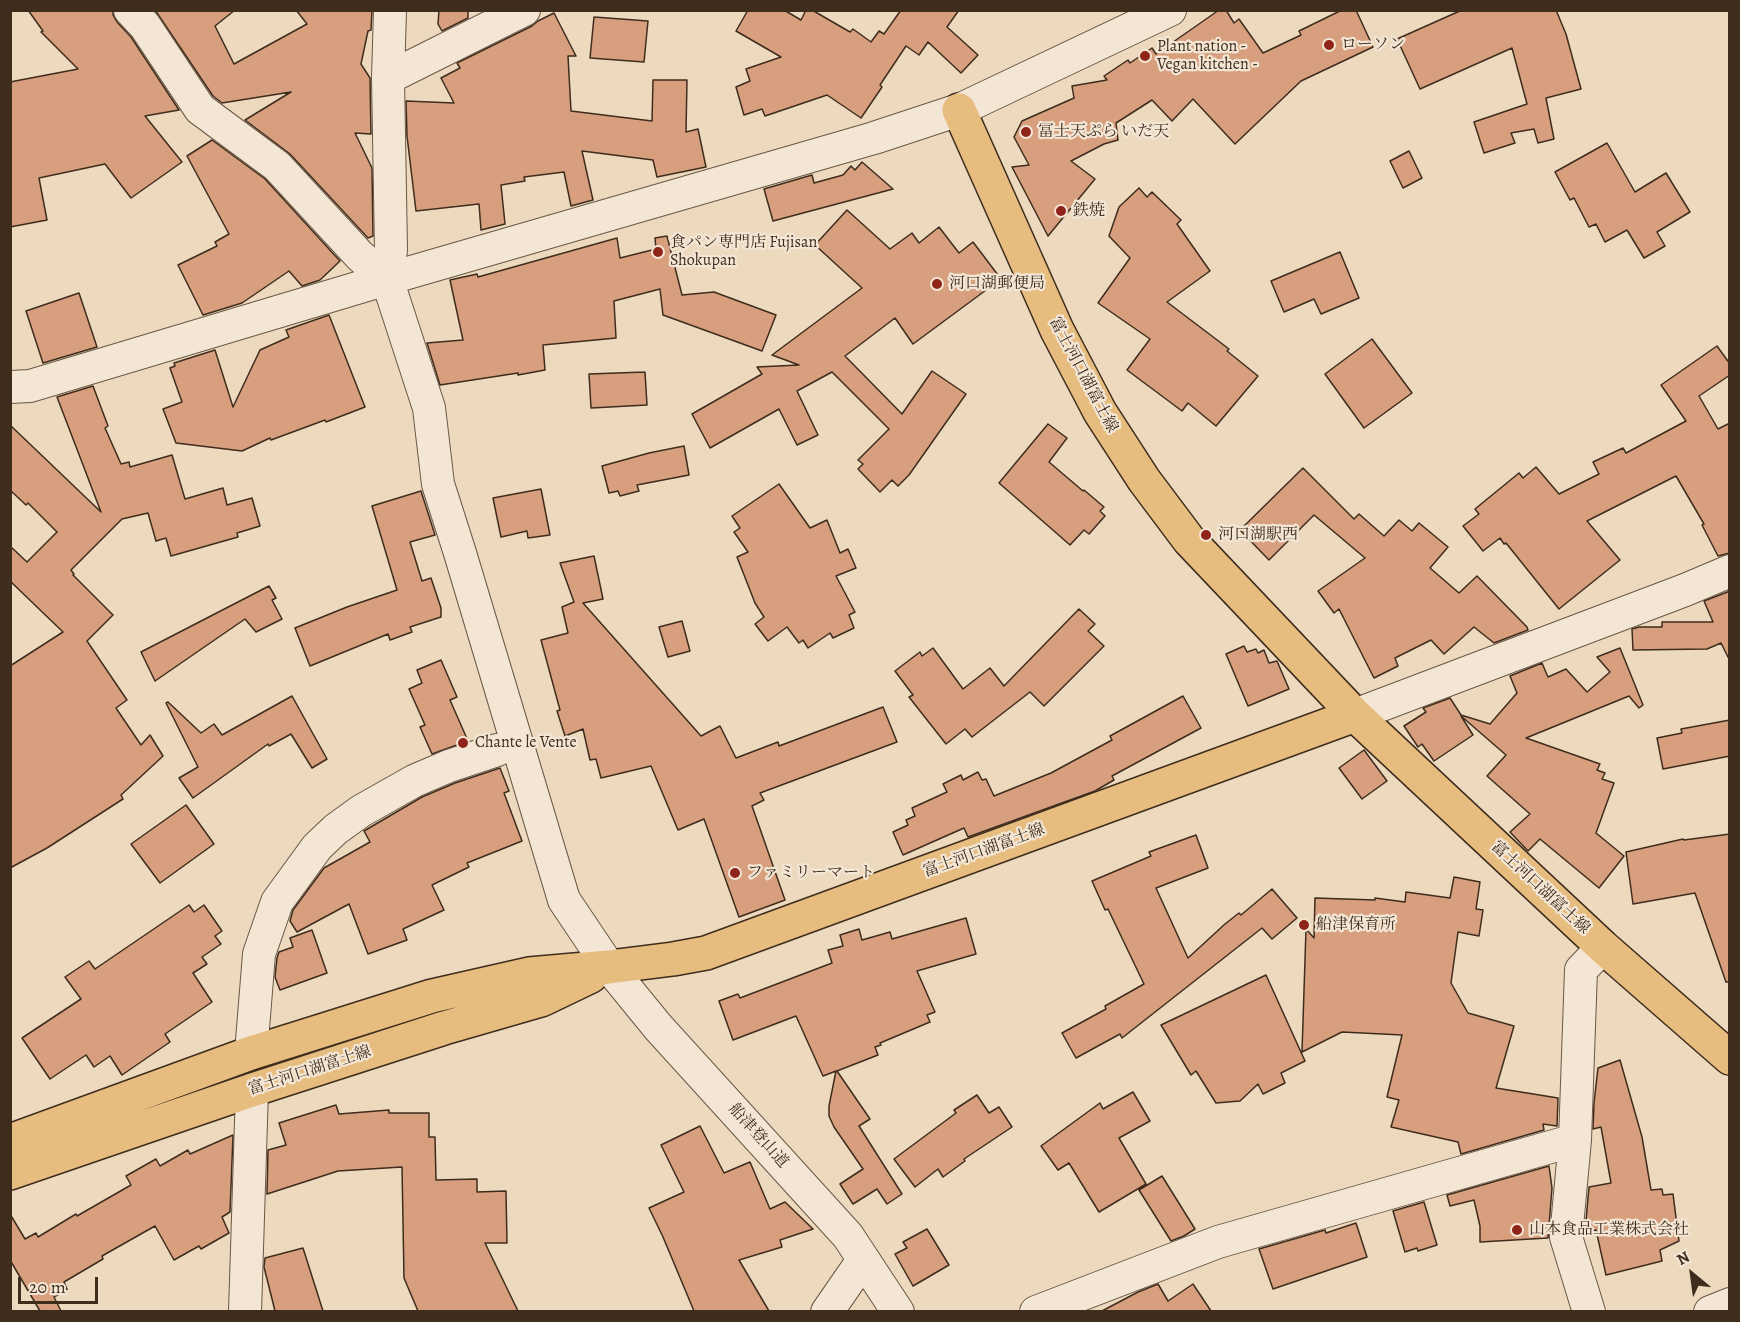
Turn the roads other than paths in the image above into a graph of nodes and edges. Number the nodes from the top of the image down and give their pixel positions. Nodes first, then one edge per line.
1 (130, 10) edge
2 (390, 10) edge
3 (524, 10) edge
4 (1170, 10) edge
5 (388, 78) junction
6 (959, 110) junction
7 (387, 279) junction
8 (10, 387) edge
9 (1730, 571) edge
10 (1355, 715) junction
11 (497, 750) dead end
12 (1603, 946) junction
13 (609, 967) junction
14 (251, 1053) junction
15 (1730, 1058) edge
16 (252, 1090) junction
17 (1575, 1140) junction
18 (10, 1141) edge
19 (10, 1173) edge
20 (864, 1260) junction
21 (1730, 1304) edge
22 (245, 1311) edge
23 (827, 1311) edge
24 (898, 1311) edge
25 (1036, 1311) edge
26 (1589, 1311) edge
27 (1710, 1311) edge

1 - 7 street
2 - 5 street
3 - 5 street
4 - 6 street
5 - 7 street
6 - 7 street
6 - 10 main road, 富士河口湖富士線
7 - 8 street
7 - 13 street, 船津登山道
9 - 10 street
10 - 12 main road, 富士河口湖富士線
10 - 13 main road, 富士河口湖富士線
11 - 14 street
12 - 15 main road, 富士河口湖富士線
12 - 17 street
13 - 14 main road, 富士河口湖富士線
13 - 16 main road, 富士河口湖富士線
13 - 20 street, 船津登山道
14 - 18 main road, 富士河口湖富士線
16 - 19 main road, 富士河口湖富士線
16 - 22 street
17 - 25 street
17 - 26 street
20 - 23 street
20 - 24 street, 船津登山道
21 - 27 street

